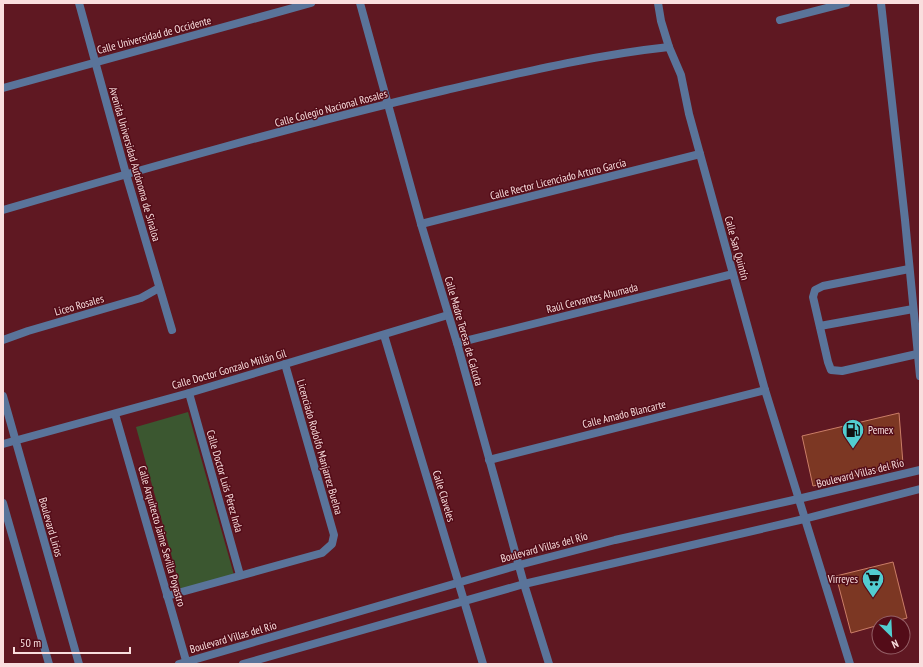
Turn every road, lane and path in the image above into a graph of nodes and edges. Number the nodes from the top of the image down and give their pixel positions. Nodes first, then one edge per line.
1 (79, 3) edge
2 (311, 3) edge
3 (360, 3) edge
4 (658, 3) edge
5 (846, 3) edge
6 (881, 3) edge
7 (780, 20) dead end
8 (669, 47) junction
9 (95, 63) junction
10 (3, 88) edge
11 (388, 104) junction
12 (700, 154) junction
13 (126, 174) junction
14 (3, 210) edge
15 (421, 224) junction
16 (910, 269) junction
17 (733, 274) junction
18 (159, 288) junction
19 (913, 309) junction
20 (448, 315) junction
21 (820, 326) junction
22 (172, 330) dead end
23 (384, 335) junction
24 (3, 340) edge
25 (457, 343) junction
26 (917, 354) junction
27 (285, 364) junction
28 (920, 376) edge
29 (765, 390) junction
30 (188, 393) junction
31 (3, 396) edge
32 (115, 414) junction
33 (15, 441) junction
34 (3, 444) edge
35 (489, 460) junction
36 (920, 470) edge
37 (920, 489) edge
38 (798, 499) junction
39 (3, 503) edge
40 (804, 519) junction
41 (519, 565) junction
42 (240, 575) junction
43 (459, 582) junction
44 (524, 584) junction
45 (167, 596) junction
46 (464, 600) junction
47 (184, 663) edge
48 (49, 664) edge
49 (79, 664) edge
50 (244, 664) edge
51 (483, 664) edge
52 (549, 664) edge
53 (850, 664) edge

1 - 9 street, Avenida Universidad Autónoma de Sinaloa
2 - 9 street, Calle Universidad de Occidente
3 - 11 street, Calle Madre Teresa de Calcuta
4 - 8 street, Calle San Quintín
5 - 7 street
6 - 16 street
8 - 11 street, Calle Colegio Nacional Rosales
8 - 12 street, Calle San Quintín
9 - 10 street, Calle Universidad de Occidente
9 - 13 street, Avenida Universidad Autónoma de Sinaloa
11 - 13 street, Calle Colegio Nacional Rosales
11 - 15 street, Calle Madre Teresa de Calcuta
12 - 15 street, Calle Rector Licenciado Arturo García
12 - 17 street, Calle San Quintín
13 - 14 street, Calle Colegio Nacional Rosales
13 - 18 street, Avenida Universidad Autónoma de Sinaloa
15 - 20 street, Calle Madre Teresa de Calcuta
16 - 19 street
16 - 21 street
17 - 25 street, Raúl Cervantes Ahumada
17 - 29 street, Calle San Quintín
18 - 22 street, Avenida Universidad Autónoma de Sinaloa
18 - 24 street, Liceo Rosales
19 - 21 street
19 - 26 street
20 - 23 street, Calle Doctor Gonzalo Millán Gil
20 - 25 street, Calle Madre Teresa de Calcuta
21 - 26 street
23 - 27 street, Calle Doctor Gonzalo Millán Gil
23 - 43 street, Calle Claveles
25 - 35 street, Calle Madre Teresa de Calcuta
26 - 28 street
27 - 30 street, Calle Doctor Gonzalo Millán Gil
27 - 42 street, Licenciado Rodolfo Manjarrez Buelna
29 - 35 street, Calle Amado Blancarte
29 - 38 street, Calle San Quintín
30 - 32 street, Calle Doctor Gonzalo Millán Gil
30 - 42 street, Calle Doctor Luis Pérez Inda
31 - 33 street, Boulevard Lirios
32 - 33 street, Calle Doctor Gonzalo Millán Gil
32 - 45 street, Calle Arquitecto Jaime Sevilla Poyastro
33 - 34 street, Calle Doctor Gonzalo Millán Gil
33 - 49 street, Boulevard Lirios
35 - 41 street, Calle Madre Teresa de Calcuta
36 - 38 street, Boulevard Villas del Río
37 - 40 street
38 - 40 street, Calle San Quintín
38 - 41 street, Boulevard Villas del Río
39 - 48 street
40 - 44 street
40 - 53 street, Calle San Quintín
41 - 43 street, Boulevard Villas del Río
41 - 44 street, Calle Madre Teresa de Calcuta
42 - 45 street
43 - 46 street, Calle Claveles
43 - 47 street, Boulevard Villas del Río
44 - 46 street
44 - 52 street, Calle Madre Teresa de Calcuta
45 - 47 street, Calle Arquitecto Jaime Sevilla Poyastro
46 - 50 street
46 - 51 street, Calle Claveles

